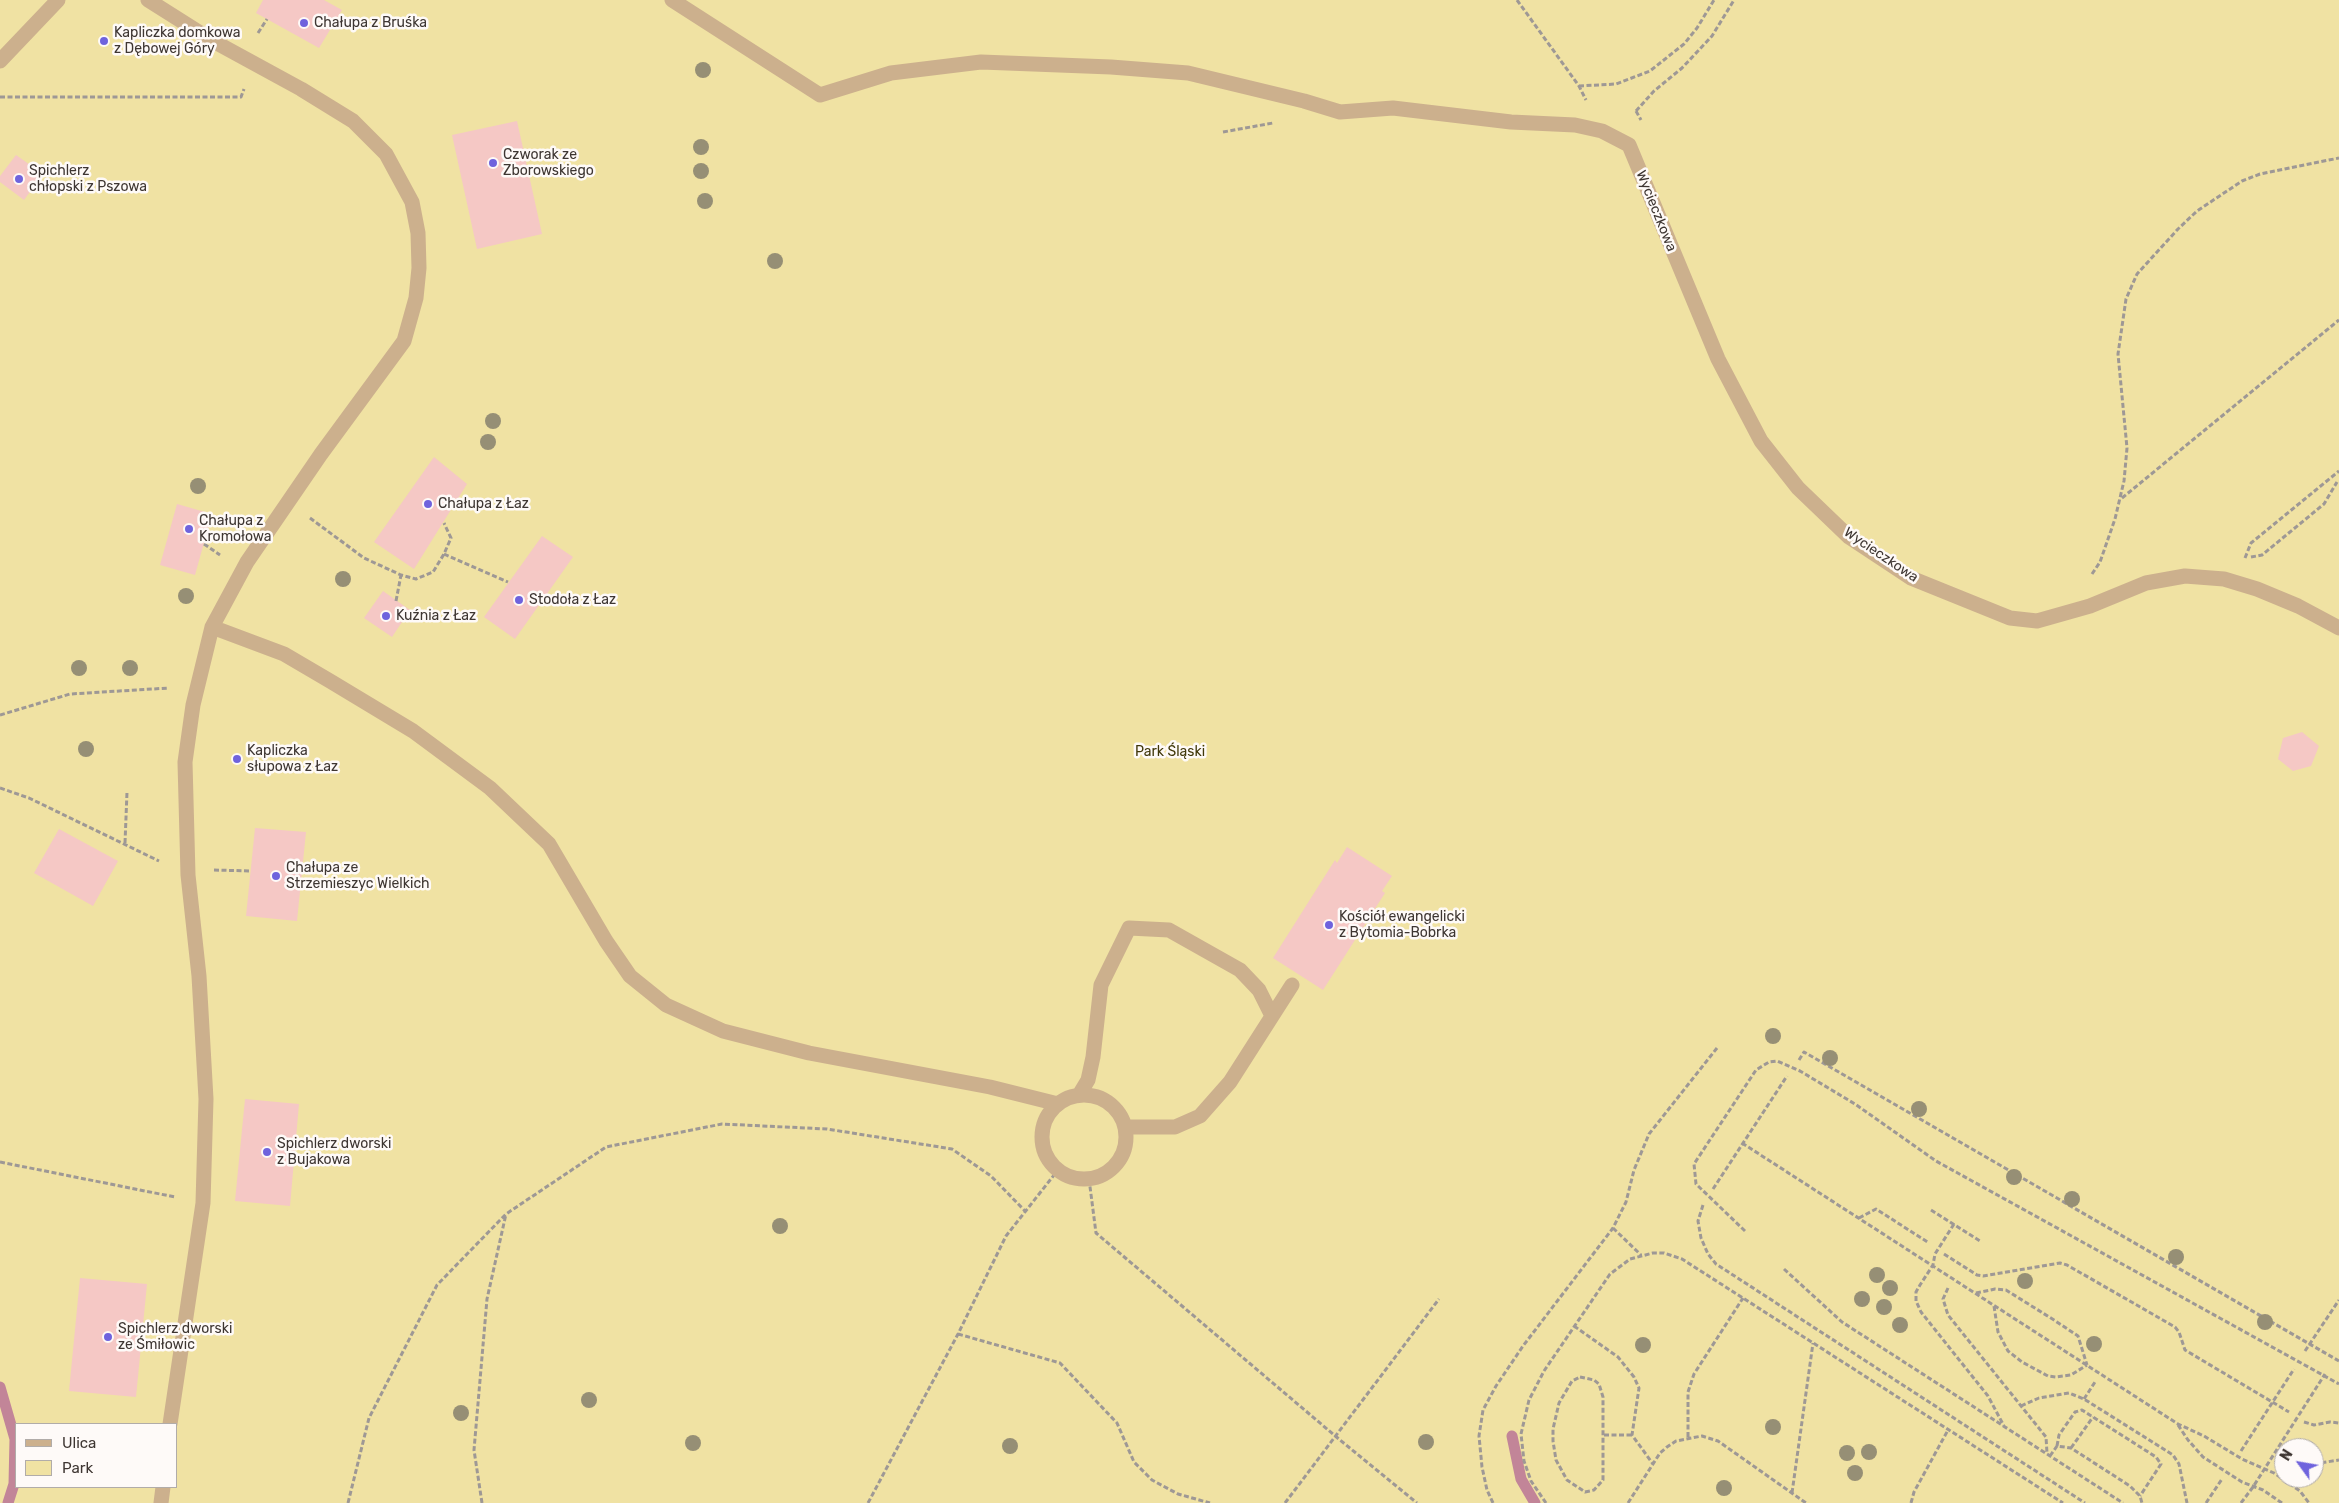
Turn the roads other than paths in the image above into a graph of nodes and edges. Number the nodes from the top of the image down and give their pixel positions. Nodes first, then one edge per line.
1 (58, 0) edge
2 (148, 0) edge
3 (672, 0) edge
4 (0, 61) edge
5 (212, 627) junction
6 (2339, 628) edge
7 (1292, 985) dead end
8 (1272, 1016) junction
9 (1079, 1095) junction
10 (1058, 1104) junction
11 (1124, 1127) junction
12 (170, 1423) edge
13 (163, 1488) edge
14 (161, 1503) edge

1 - 4 street
2 - 5 street
3 - 6 street, Wycieczkowa
5 - 10 street
5 - 12 street
7 - 8 street
8 - 9 street
8 - 11 street
9 - 10 street
9 - 11 street
10 - 11 street
13 - 14 street

